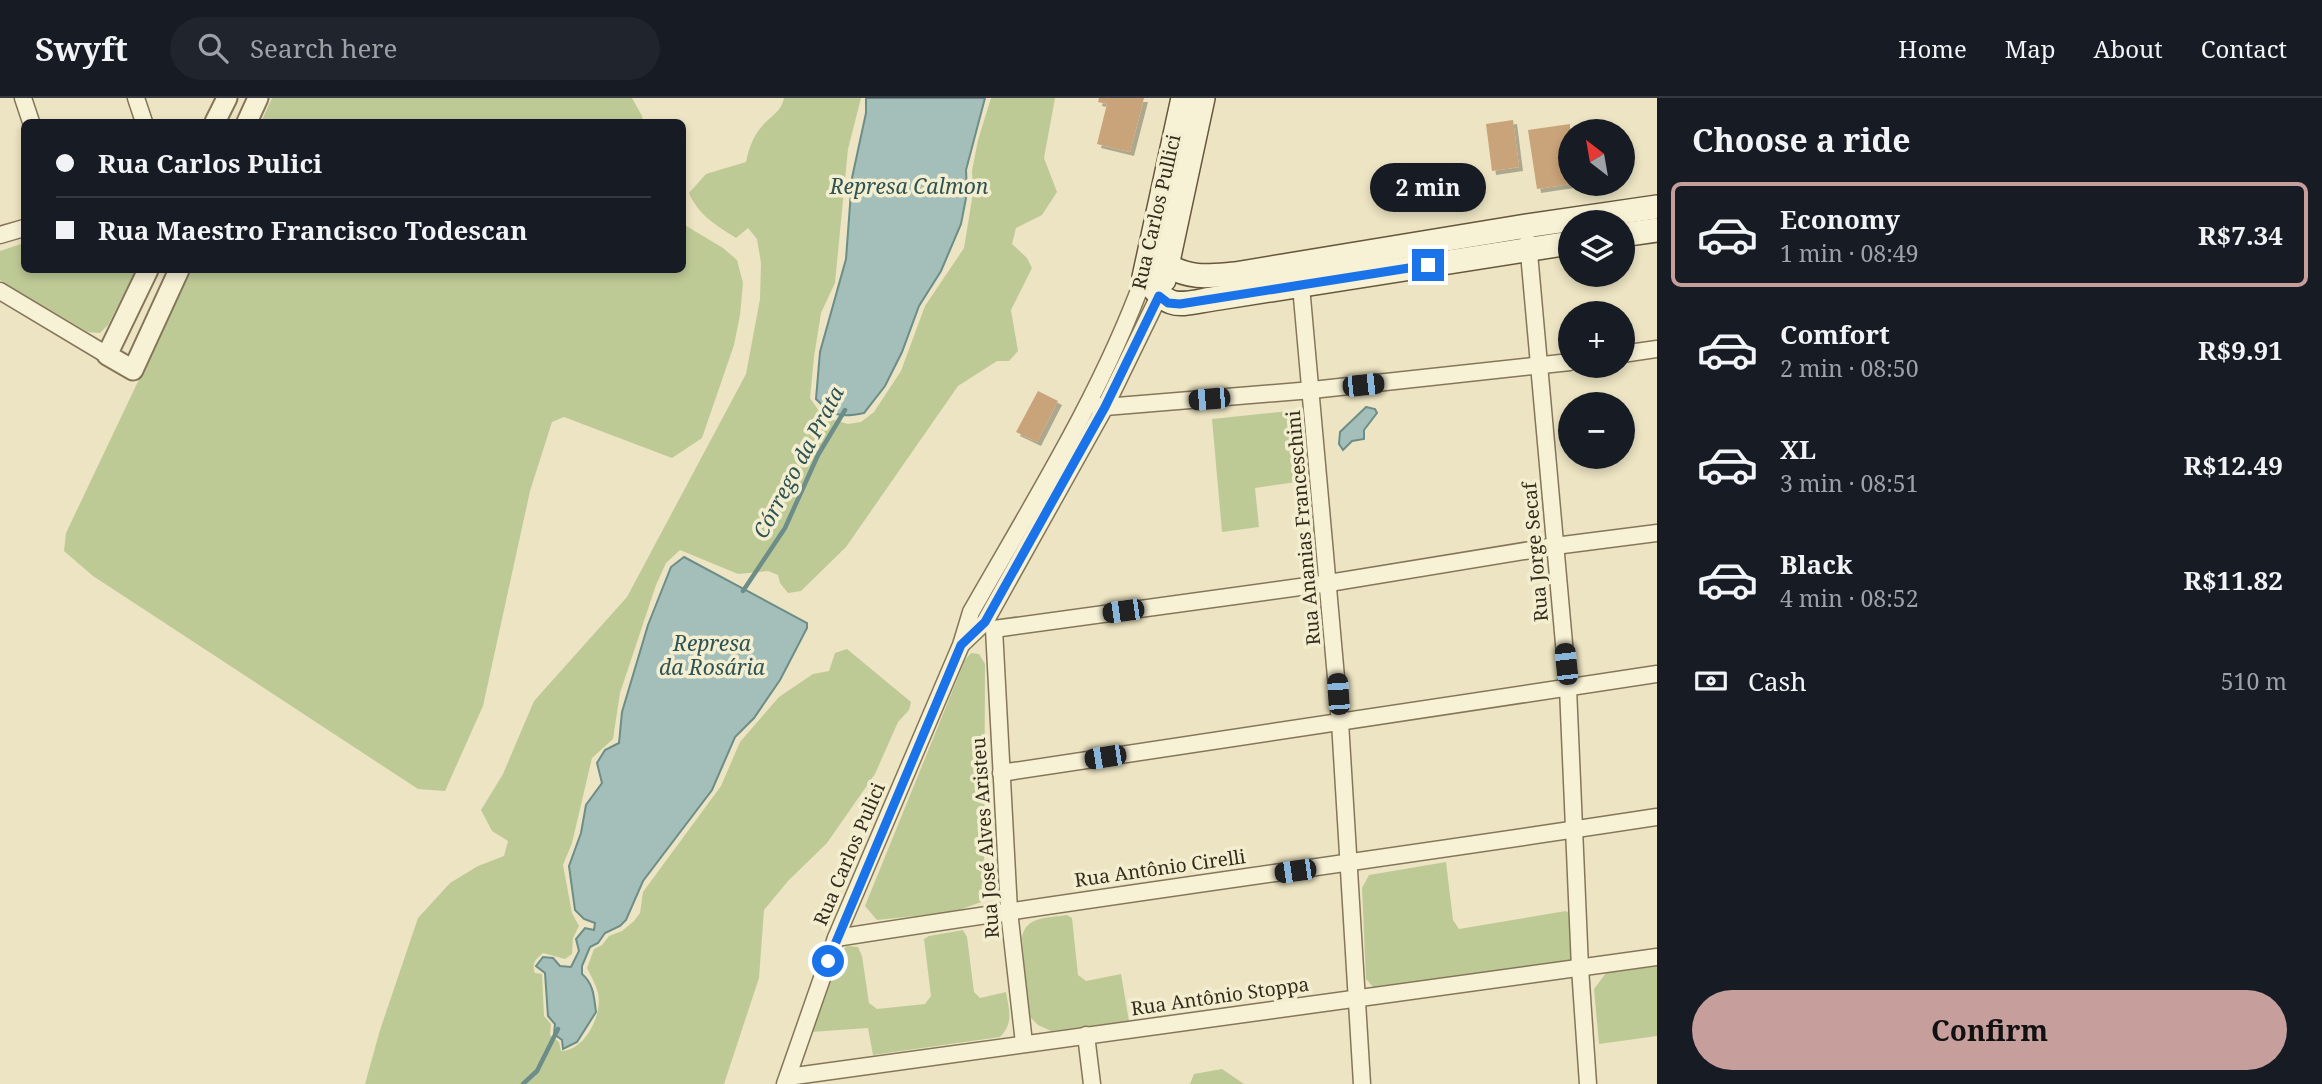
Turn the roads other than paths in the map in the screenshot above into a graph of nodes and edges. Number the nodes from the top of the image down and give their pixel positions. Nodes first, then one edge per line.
1 (23, 98) edge
2 (136, 98) edge
3 (227, 98) edge
4 (258, 98) edge
5 (1182, 98) edge
6 (1203, 98) edge
7 (30, 119) edge
8 (143, 119) edge
9 (216, 119) edge
10 (248, 119) edge
11 (1657, 207) edge
12 (1526, 226) junction
13 (21, 229) edge
14 (1657, 230) edge
15 (1635, 233) edge
16 (0, 235) edge
17 (1558, 245) edge
18 (1528, 249) junction
19 (1168, 266) junction
20 (147, 273) edge
21 (178, 273) edge
22 (1300, 273) junction
23 (1144, 276) junction
24 (0, 291) edge
25 (1159, 296) junction
26 (1657, 349) edge
27 (1635, 352) edge
28 (107, 355) junction
29 (1558, 364) edge
30 (1539, 367) junction
31 (1312, 390) junction
32 (1088, 404) junction
33 (1105, 407) junction
34 (1657, 533) edge
35 (1555, 546) junction
36 (1329, 583) junction
37 (971, 612) junction
38 (989, 626) junction
39 (961, 645) junction
40 (1657, 674) edge
41 (1568, 688) junction
42 (1340, 722) junction
43 (1001, 773) junction
44 (1657, 817) edge
45 (1574, 830) junction
46 (1347, 863) junction
47 (1009, 911) junction
48 (836, 938) junction
49 (1657, 957) edge
50 (1580, 968) junction
51 (1357, 999) junction
52 (1086, 1035) junction
53 (1024, 1043) junction
54 (786, 1081) edge
55 (1092, 1084) edge
56 (1362, 1084) edge
57 (1588, 1084) edge

1 - 7 street
2 - 8 street
3 - 9 street
4 - 10 street
5 - 23 main road, Rua Carlos Pullici
6 - 19 main road, Rua Carlos Pullici
11 - 12 main road
12 - 18 street, Rua Jorge Secaf
12 - 22 main road
13 - 16 street
14 - 15 main road
17 - 18 main road
18 - 22 main road
18 - 30 street, Rua Jorge Secaf
19 - 22 main road
19 - 25 main road, Rua Carlos Pullici
20 - 28 street
21 - 28 street
22 - 25 main road
22 - 31 street, Rua Ananias Franceschini
23 - 25 main road
23 - 32 street, Rua Carlos Pullici
24 - 28 street
25 - 33 street, Rua Carlos Pullici
26 - 27 street
29 - 30 street
30 - 31 street
30 - 35 street, Rua Jorge Secaf
31 - 33 street
31 - 36 street, Rua Ananias Franceschini
32 - 33 street
32 - 37 street, Rua Carlos Pullici
33 - 38 street, Rua Carlos Pullici
34 - 35 street
35 - 36 street
35 - 41 street, Rua Jorge Secaf
36 - 38 street
36 - 42 street, Rua Ananias Franceschini
37 - 38 street
37 - 39 street, Rua Carlos Pullici
38 - 39 street, Rua Carlos Pullici
38 - 43 street, Rua José Alves Aristeu
39 - 48 street, Rua Carlos Pulici
40 - 41 street
41 - 42 street
41 - 45 street, Rua Jorge Secaf
42 - 43 street
42 - 46 street, Rua Ananias Franceschini
43 - 47 street, Rua José Alves Aristeu
44 - 45 street, Rua Antônio Cirelli
45 - 46 street, Rua Antônio Cirelli
45 - 50 street, Rua Jorge Secaf
46 - 47 street, Rua Antônio Cirelli
46 - 51 street, Rua Ananias Franceschini
47 - 48 street, Rua Antônio Cirelli
47 - 53 street, Rua José Alves Aristeu
48 - 54 street, Rua Carlos Pulici
49 - 50 street, Rua Antônio Stoppa
50 - 51 street, Rua Antônio Stoppa
50 - 57 street, Rua Jorge Secaf
51 - 52 street, Rua Antônio Stoppa
51 - 56 street, Rua Ananias Franceschini
52 - 53 street, Rua Antônio Stoppa
52 - 55 street
53 - 54 street, Rua Antônio Stoppa

